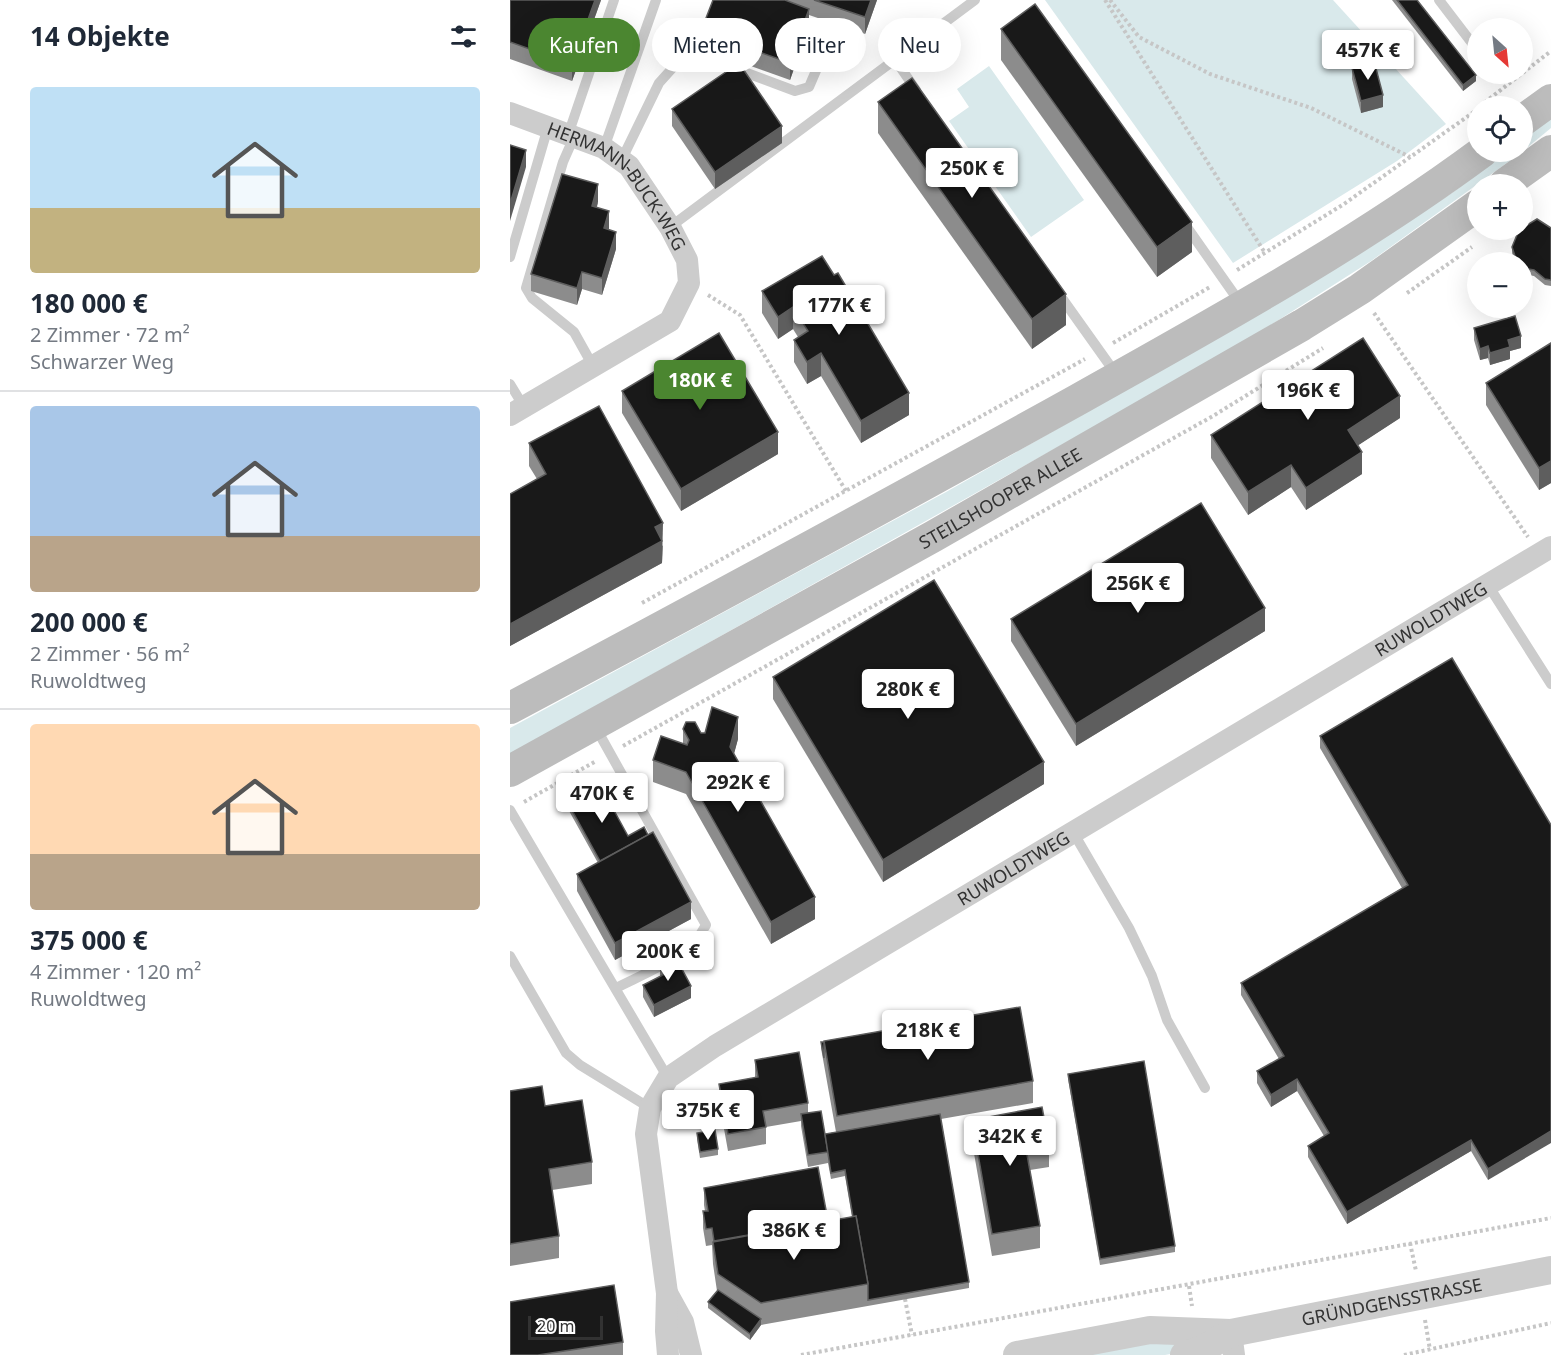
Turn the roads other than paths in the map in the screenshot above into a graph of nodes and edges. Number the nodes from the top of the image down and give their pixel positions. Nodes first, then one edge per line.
1 (614, 0) edge
2 (656, 0) edge
3 (975, 0) edge
4 (1439, 0) edge
5 (952, 18) edge
6 (1467, 37) edge
7 (815, 72) edge
8 (881, 72) edge
9 (904, 72) edge
10 (1551, 99) edge
11 (923, 100) edge
12 (510, 113) edge
13 (1533, 113) edge
14 (563, 133) junction
15 (1551, 151) edge
16 (613, 154) junction
17 (1468, 162) edge
18 (1519, 174) edge
19 (1176, 212) edge
20 (1467, 213) edge
21 (670, 227) junction
22 (510, 257) edge
23 (1052, 284) edge
24 (1243, 306) junction
25 (593, 366) junction
26 (1118, 377) junction
27 (510, 384) edge
28 (517, 411) edge
29 (1545, 551) edge
30 (1488, 585) junction
31 (1551, 684) edge
32 (510, 708) edge
33 (594, 725) junction
34 (510, 771) edge
35 (510, 810) edge
36 (1073, 832) junction
37 (510, 956) edge
38 (616, 988) junction
39 (668, 1078) junction
40 (1204, 1088) dead end
41 (650, 1108) junction
42 (1551, 1270) edge
43 (668, 1293) junction
44 (1233, 1344) edge
45 (668, 1355) edge
46 (691, 1355) edge
47 (1017, 1355) edge
48 (1184, 1355) edge

1 - 14 lane
2 - 16 lane
3 - 5 lane
4 - 6 lane
7 - 16 lane
8 - 21 lane
9 - 11 lane
10 - 13 main road
12 - 14 street, HERMANN-BUCK-WEG
14 - 16 street, HERMANN-BUCK-WEG
14 - 22 lane
14 - 25 lane
15 - 18 main road
16 - 21 street, HERMANN-BUCK-WEG
17 - 24 main road
19 - 24 lane
20 - 33 main road, STEILSHOOPER ALLEE
21 - 25 street, HERMANN-BUCK-WEG
23 - 26 lane
24 - 26 main road
25 - 28 street
26 - 32 main road
27 - 28 lane
29 - 30 street, RUWOLDTWEG
30 - 31 lane
30 - 36 street, RUWOLDTWEG
33 - 34 main road, STEILSHOOPER ALLEE
33 - 38 lane
35 - 38 lane
36 - 39 street, RUWOLDTWEG
36 - 40 lane
37 - 41 lane
38 - 39 lane
39 - 41 street, RUWOLDTWEG
41 - 43 street, RUWOLDTWEG
42 - 44 street, GRÜNDGENSSTRASSE
43 - 45 street, RUWOLDTWEG
43 - 46 street, RUWOLDTWEG
44 - 47 street, GRÜNDGENSSTRASSE
44 - 48 street, GRÜNDGENSSTRASSE

